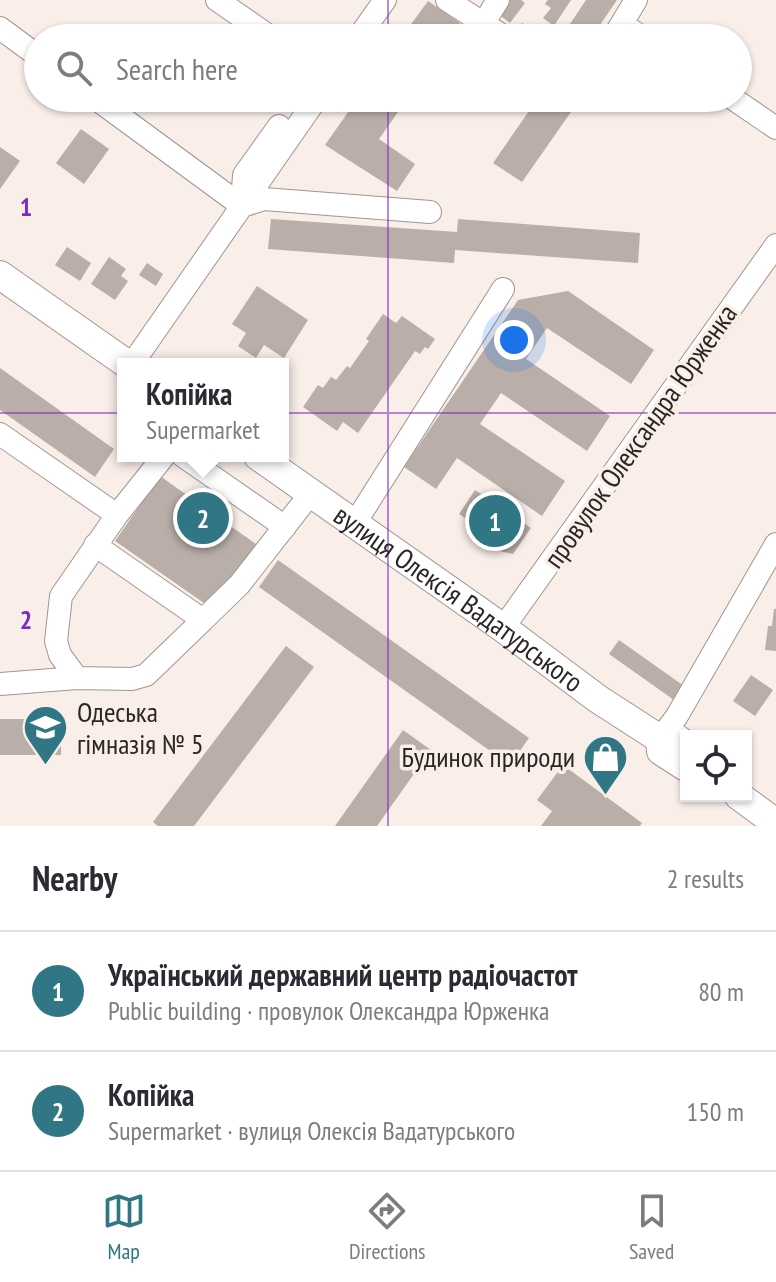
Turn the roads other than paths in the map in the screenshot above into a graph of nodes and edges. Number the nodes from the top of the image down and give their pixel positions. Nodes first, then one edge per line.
1 (217, 0) edge
2 (367, 0) edge
3 (385, 0) edge
4 (447, 0) edge
5 (498, 0) edge
6 (636, 0) edge
7 (252, 24) edge
8 (351, 24) edge
9 (368, 24) edge
10 (483, 24) joint
11 (621, 24) edge
12 (0, 28) edge
13 (24, 46) edge
14 (114, 112) edge
15 (289, 112) edge
16 (307, 112) edge
17 (752, 112) edge
18 (776, 128) edge
19 (242, 206) junction
20 (430, 212) dead end
21 (776, 245) edge
22 (0, 275) edge
23 (503, 289) dead end
24 (121, 358) edge
25 (134, 358) edge
26 (0, 434) edge
27 (159, 462) edge
28 (192, 462) edge
29 (267, 462) edge
30 (311, 493) junction
31 (117, 515) junction
32 (355, 523) junction
33 (285, 527) junction
34 (776, 544) edge
35 (95, 545) junction
36 (203, 620) junction
37 (503, 628) junction
38 (77, 678) junction
39 (0, 684) edge
40 (673, 742) edge
41 (680, 763) edge
42 (747, 802) edge
43 (776, 823) edge

1 - 7 street
2 - 8 street
3 - 9 street
4 - 10 street
5 - 10 street
6 - 11 street
12 - 13 street
14 - 19 street
15 - 19 street
16 - 19 street
17 - 18 street
19 - 20 street
19 - 25 street
21 - 37 street, провулок Олександра Юрженка
22 - 24 main road
23 - 32 street
26 - 31 street
27 - 31 street
28 - 33 street
29 - 30 main road, вулиця Олексія Вадатурського
30 - 32 main road, вулиця Олексія Вадатурського
30 - 33 street
31 - 35 street
32 - 37 main road, вулиця Олексія Вадатурського
33 - 36 street
34 - 40 street
35 - 36 street
35 - 38 street
36 - 38 street
37 - 40 main road, вулиця Олексія Вадатурського
38 - 39 street
40 - 41 main road, вулиця Олексія Вадатурського
42 - 43 main road

